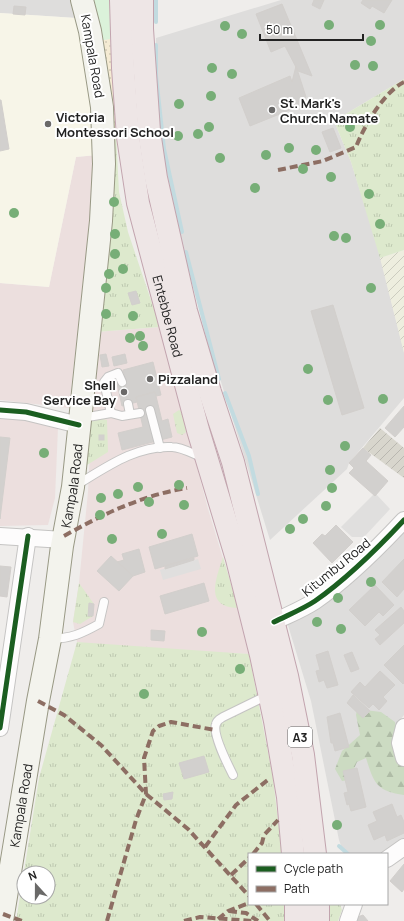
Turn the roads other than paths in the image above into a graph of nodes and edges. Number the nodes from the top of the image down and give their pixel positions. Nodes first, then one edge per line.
1 (82, 0) edge
2 (121, 0) edge
3 (142, 0) edge
4 (122, 382) dead end
5 (128, 404) dead end
6 (0, 410) edge
7 (150, 410) dead end
8 (111, 413) junction
9 (140, 413) dead end
10 (130, 414) junction
11 (80, 422) junction
12 (160, 448) junction
13 (206, 459) junction
14 (73, 487) junction
15 (404, 520) edge
16 (0, 536) edge
17 (28, 536) junction
18 (64, 540) junction
19 (104, 602) dead end
20 (274, 622) junction
21 (50, 639) junction
22 (269, 695) junction
23 (404, 727) edge
24 (0, 728) edge
25 (404, 758) edge
26 (233, 776) dead end
27 (404, 847) edge
28 (316, 852) edge
29 (293, 853) edge
30 (388, 858) edge
31 (296, 905) edge
32 (318, 905) edge
33 (354, 905) edge
34 (2, 921) edge
35 (296, 921) edge
36 (318, 921) edge
37 (348, 921) edge

1 - 11 main road, Kampala Road
2 - 13 highway, Entebbe Road
3 - 20 highway, Entebbe Road
4 - 8 lane
5 - 10 lane
6 - 11 street
7 - 12 lane
8 - 10 lane
8 - 11 lane
9 - 10 lane
11 - 14 main road, Kampala Road
12 - 13 lane
12 - 14 lane
13 - 22 highway, Entebbe Road / A3
14 - 18 main road, Kampala Road
15 - 20 street, Kitumbu Road
16 - 17 street
17 - 18 street
17 - 24 street
18 - 21 main road, Kampala Road
19 - 21 lane
20 - 28 highway, A3
21 - 34 main road, Kampala Road
22 - 26 lane
22 - 29 highway, A3
23 - 25 street
27 - 30 street
31 - 35 highway
32 - 36 highway
33 - 37 street

